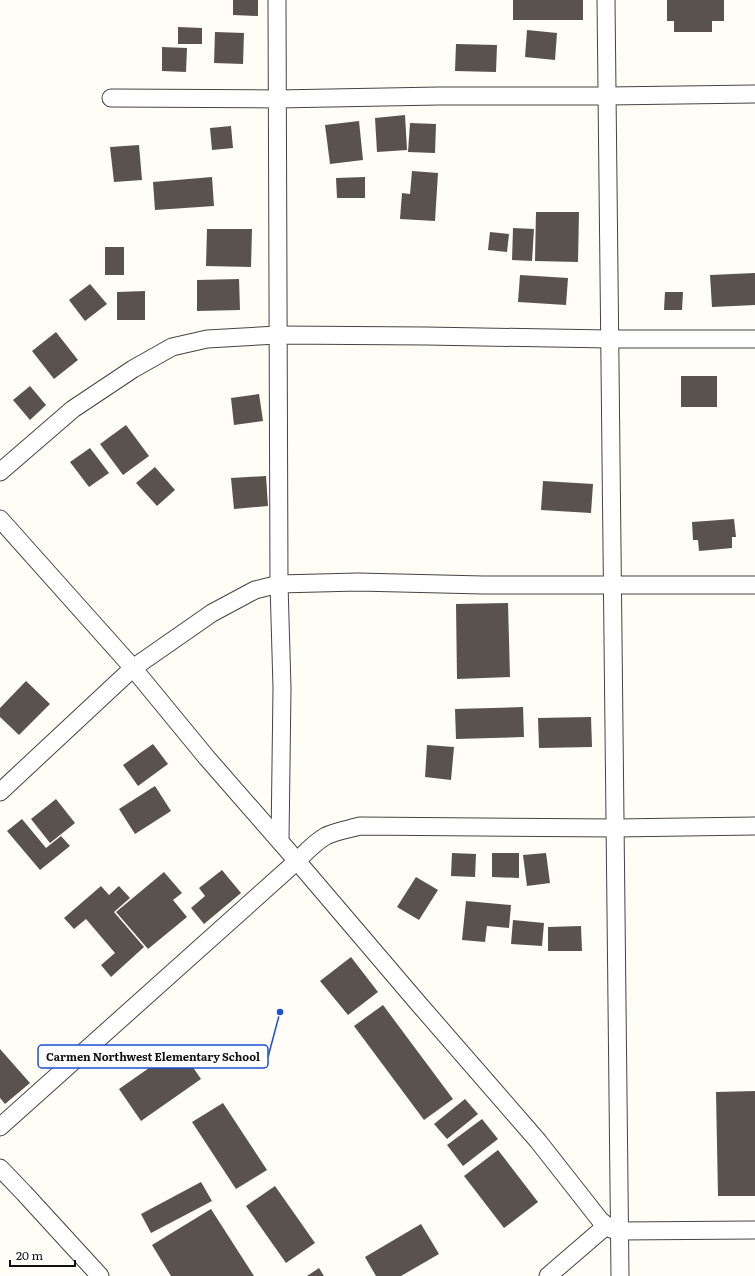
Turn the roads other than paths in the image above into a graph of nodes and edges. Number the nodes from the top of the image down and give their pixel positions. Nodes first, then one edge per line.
1 (277, 0) edge
2 (606, 0) edge
3 (755, 94) edge
4 (606, 96) junction
5 (111, 98) dead end
6 (277, 99) junction
7 (278, 335) junction
8 (610, 339) junction
9 (755, 339) edge
10 (0, 472) edge
11 (0, 519) edge
12 (279, 584) junction
13 (755, 585) edge
14 (612, 586) junction
15 (133, 668) junction
16 (0, 792) edge
17 (755, 826) edge
18 (615, 828) junction
19 (280, 841) junction
20 (297, 861) junction
21 (0, 1127) edge
22 (0, 1168) edge
23 (613, 1228) junction
24 (755, 1230) edge
25 (100, 1276) edge
26 (548, 1276) edge
27 (620, 1276) edge

1 - 6 street
2 - 4 street
3 - 4 street
4 - 6 street
4 - 8 street
5 - 6 street
6 - 7 street
7 - 8 street
7 - 10 street
7 - 12 street
8 - 9 street
8 - 14 street
11 - 15 street
12 - 14 street
12 - 15 street
12 - 19 street
13 - 14 street
14 - 18 street
15 - 16 street
15 - 19 street
17 - 18 street
18 - 20 street
18 - 23 street
19 - 20 street
20 - 21 street
20 - 23 street
22 - 25 street
23 - 24 street
23 - 26 street
23 - 27 street

